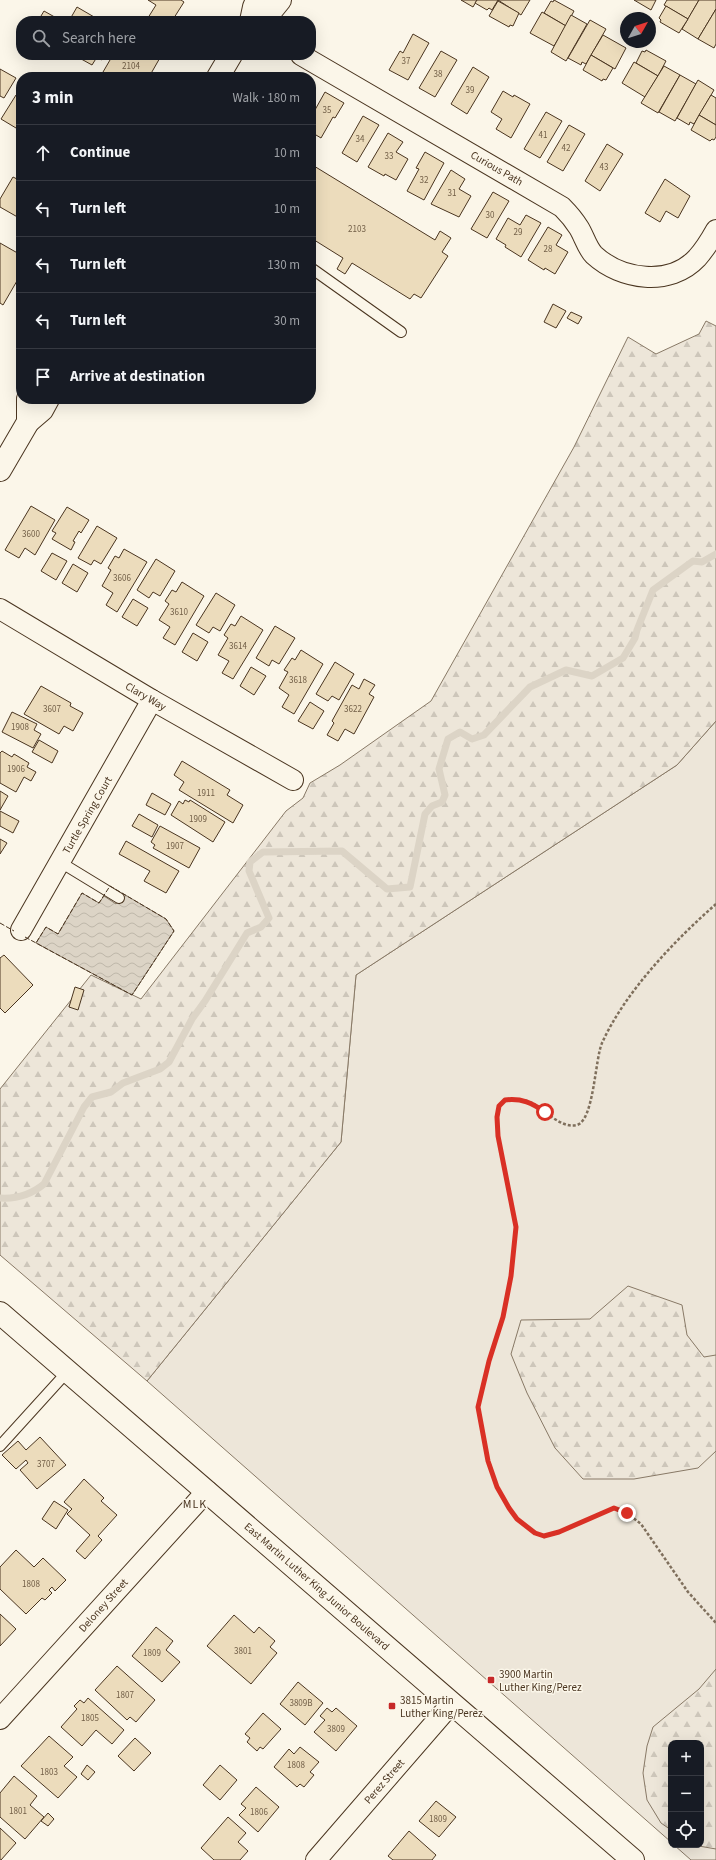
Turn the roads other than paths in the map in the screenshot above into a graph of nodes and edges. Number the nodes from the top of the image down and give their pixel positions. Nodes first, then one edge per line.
1 (257, 0) edge
2 (280, 0) edge
3 (252, 16) edge
4 (267, 16) edge
5 (228, 60) edge
6 (310, 60) edge
7 (221, 72) edge
8 (716, 230) edge
9 (316, 272) edge
10 (401, 332) dead end
11 (28, 404) edge
12 (45, 404) edge
13 (28, 422) junction
14 (0, 470) edge
15 (0, 609) edge
16 (152, 700) junction
17 (293, 780) dead end
18 (60, 862) junction
19 (119, 898) dead end
20 (21, 930) dead end
21 (0, 1313) edge
22 (68, 1371) junction
23 (0, 1446) edge
24 (207, 1491) junction
25 (452, 1703) junction
26 (0, 1719) edge
27 (316, 1860) edge
28 (633, 1860) edge

1 - 3 main road
2 - 4 main road
5 - 7 main road
6 - 8 street, Curious Path
9 - 10 lane
11 - 13 main road
12 - 13 main road
13 - 14 main road
15 - 16 street, Clary Way
16 - 17 street, Clary Way
16 - 18 street, Turtle Spring Court
18 - 19 lane
18 - 20 street, Turtle Spring Court
21 - 22 main road, East Martin Luther King Junior Boulevard
22 - 23 lane
22 - 24 main road, East Martin Luther King Junior Boulevard
24 - 25 main road, East Martin Luther King Junior Boulevard
24 - 26 street, Deloney Street
25 - 27 street, Perez Street
25 - 28 main road, East Martin Luther King Junior Boulevard

